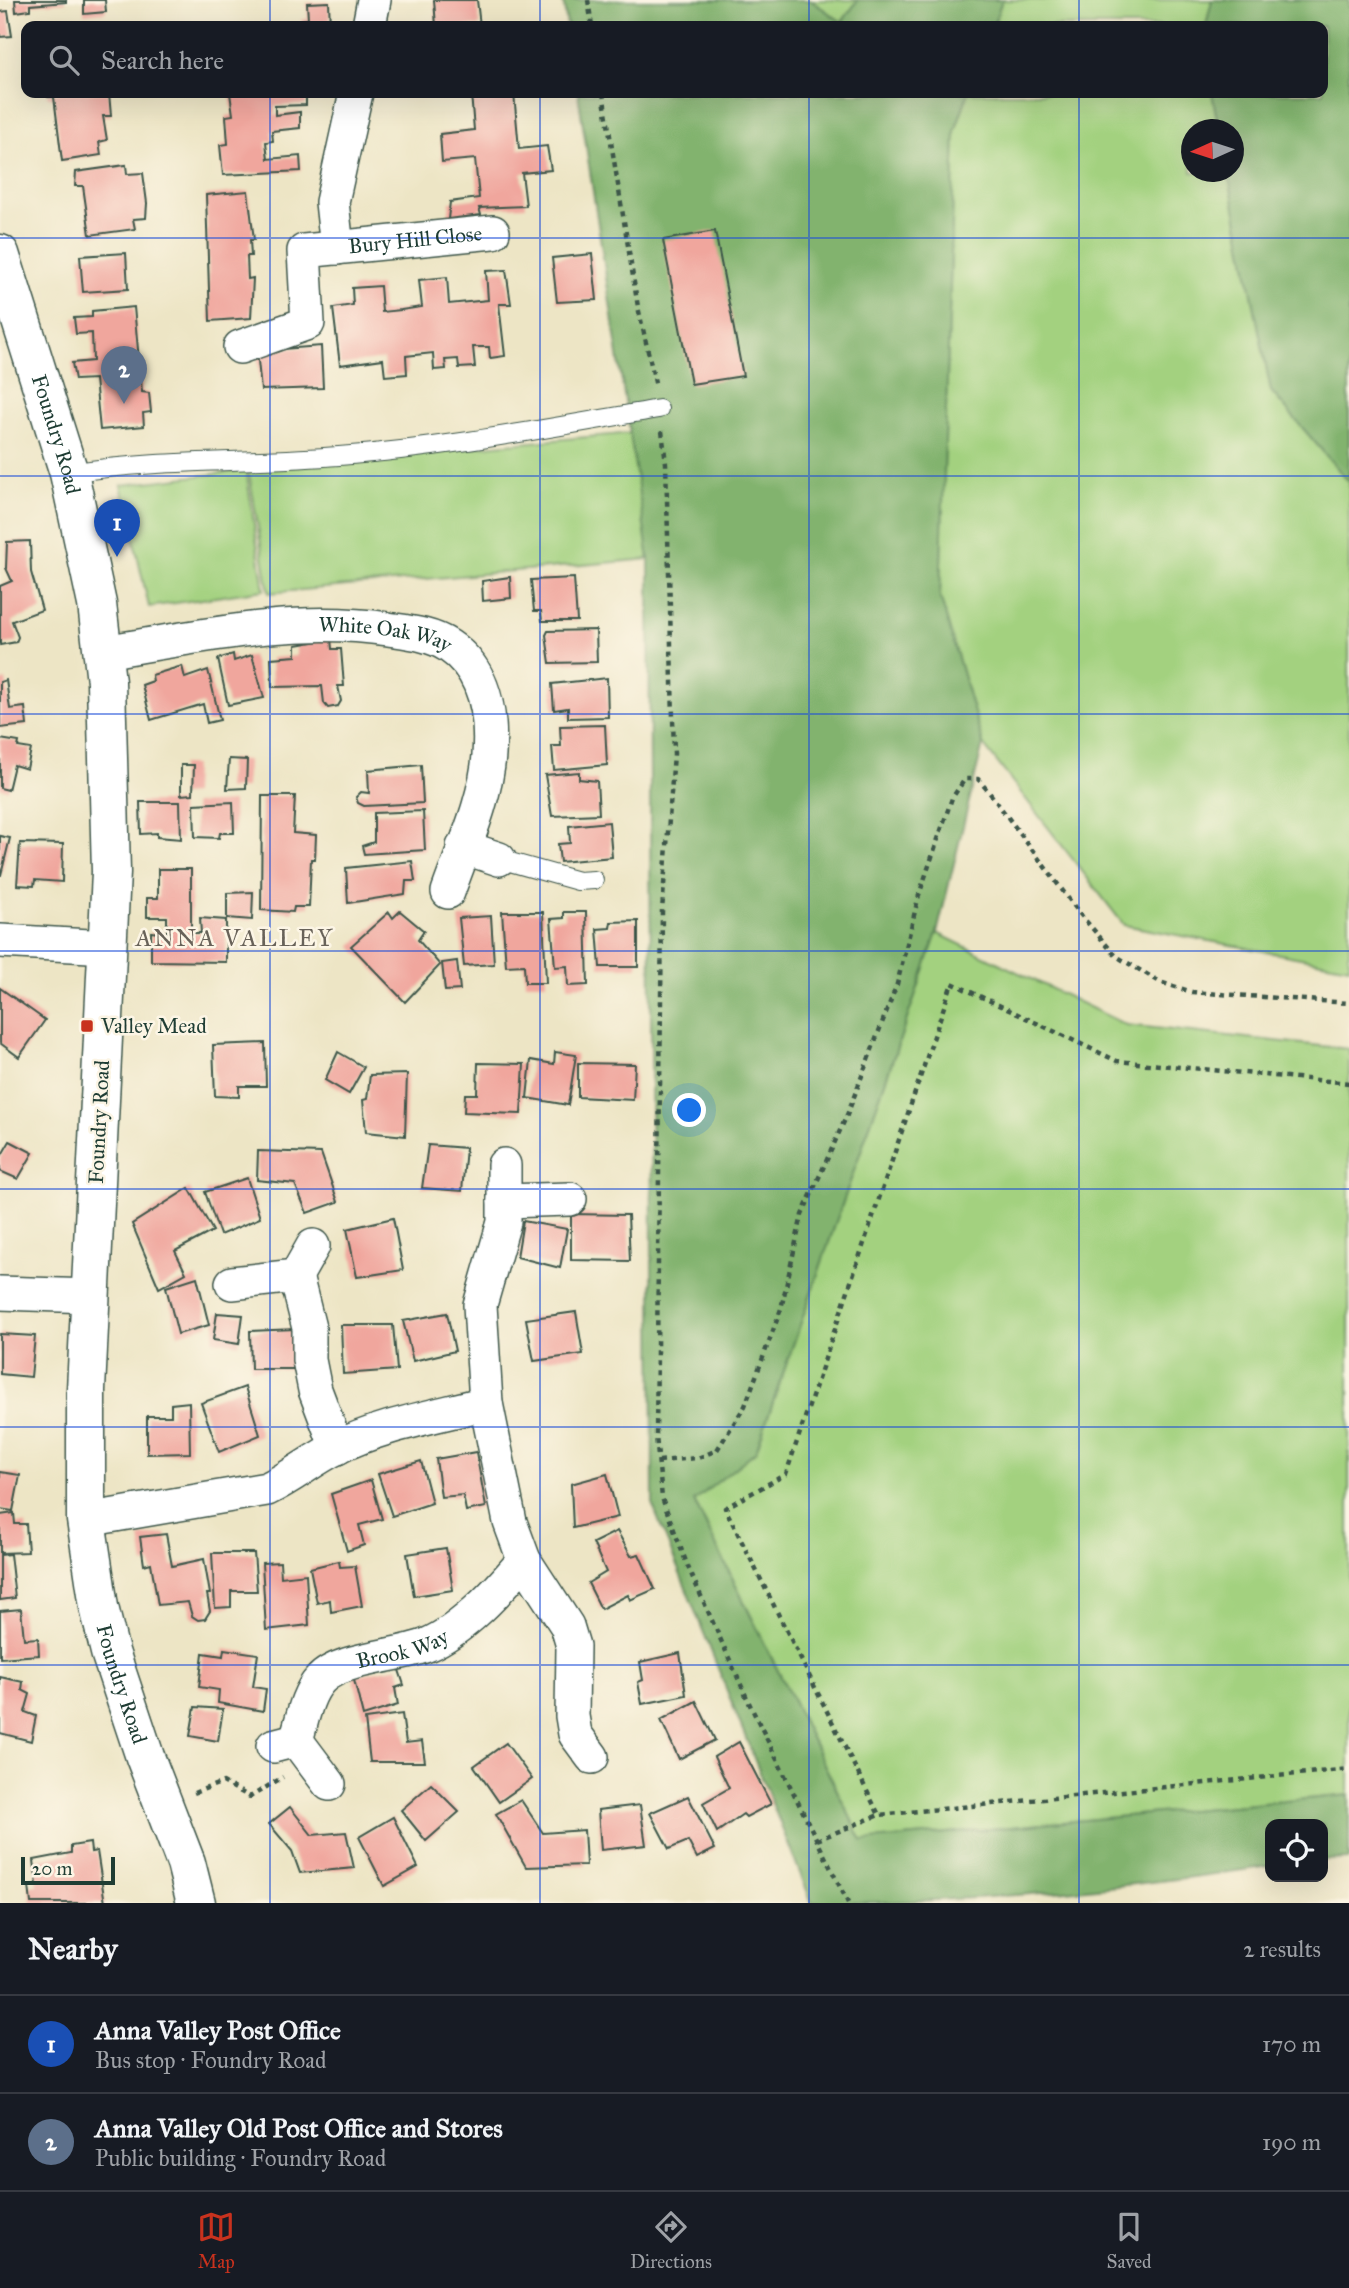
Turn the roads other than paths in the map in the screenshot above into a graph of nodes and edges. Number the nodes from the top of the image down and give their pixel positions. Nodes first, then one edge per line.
1 (374, 0) edge
2 (370, 21) edge
3 (355, 98) edge
4 (493, 232) dead end
5 (337, 248) junction
6 (0, 254) edge
7 (240, 347) dead end
8 (659, 409) road end
9 (69, 473) junction
10 (104, 652) junction
11 (463, 847) junction
12 (499, 859) joint
13 (594, 880) dead end
14 (448, 892) dead end
15 (0, 942) edge
16 (108, 947) junction
17 (504, 1165) dead end
18 (570, 1199) dead end
19 (504, 1200) junction
20 (313, 1246) dead end
21 (296, 1276) junction
22 (232, 1283) dead end
23 (0, 1293) edge
24 (91, 1296) junction
25 (485, 1403) junction
26 (337, 1448) junction
27 (86, 1520) junction
28 (524, 1560) junction
29 (592, 1757) dead end
30 (329, 1784) dead end
31 (195, 1903) edge

1 - 2 street
3 - 5 street, Bury Hill Close
4 - 5 street, Bury Hill Close
5 - 7 street, Bury Hill Close
6 - 9 street, Foundry Road
8 - 9 lane
9 - 10 street, Foundry Road
10 - 11 street, White Oak Way
10 - 16 street, Foundry Road
11 - 12 street
11 - 14 street, White Oak Way
12 - 13 lane
15 - 16 street
16 - 24 street, Foundry Road
17 - 19 street
18 - 19 street
19 - 25 street
20 - 21 street
21 - 22 street
21 - 26 street
23 - 24 street
24 - 27 street, Foundry Road
25 - 26 street
25 - 28 street
26 - 27 street
27 - 31 street, Foundry Road
28 - 29 street
28 - 30 street, Brook Way

